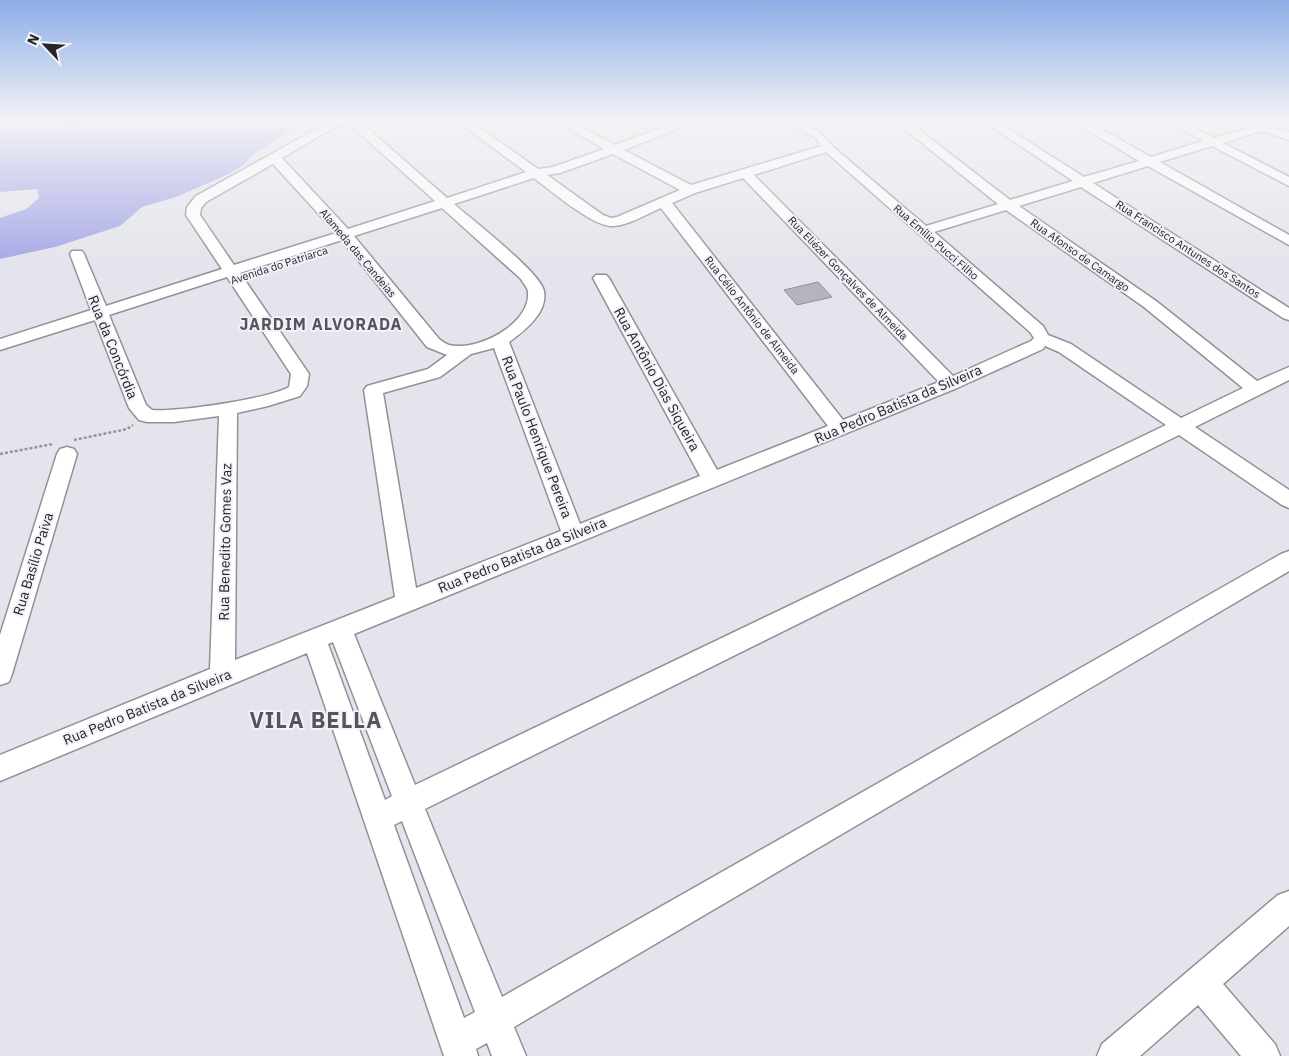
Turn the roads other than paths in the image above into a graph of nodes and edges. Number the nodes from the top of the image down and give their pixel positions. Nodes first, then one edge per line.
1 (257, 168) edge
2 (284, 168) edge
3 (405, 168) edge
4 (526, 168) edge
5 (561, 168) edge
6 (649, 168) edge
7 (761, 168) edge
8 (851, 168) edge
9 (960, 168) edge
10 (1061, 168) edge
11 (1127, 168) edge
12 (1164, 168) edge
13 (1262, 168) edge
14 (745, 173) junction
15 (538, 177) junction
16 (1082, 182) junction
17 (1289, 182) edge
18 (690, 190) junction
19 (664, 200) junction
20 (1007, 204) junction
21 (448, 207) junction
22 (923, 231) junction
23 (348, 239) junction
24 (1289, 241) edge
25 (77, 254) dead end
26 (233, 276) junction
27 (601, 278) dead end
28 (1289, 315) edge
29 (101, 318) junction
30 (1042, 338) junction
31 (500, 341) junction
32 (0, 345) edge
33 (465, 350) junction
34 (0, 354) edge
35 (1289, 373) edge
36 (951, 384) junction
37 (1255, 389) junction
38 (228, 408) junction
39 (1178, 426) junction
40 (840, 429) junction
41 (67, 454) dead end
42 (713, 481) junction
43 (1289, 500) edge
44 (574, 534) junction
45 (1289, 560) edge
46 (407, 602) junction
47 (340, 629) junction
48 (314, 640) junction
49 (0, 674) edge
50 (222, 676) junction
51 (0, 768) edge
52 (409, 802) junction
53 (377, 818) junction
54 (1289, 906) edge
55 (1200, 982) junction
56 (495, 1020) junction
57 (458, 1049) edge
58 (509, 1056) edge
59 (1114, 1056) edge
60 (1263, 1056) edge

1 - 26 street, Rua da Concórdia
2 - 23 street, Alameda das Candeias
3 - 21 street
4 - 15 street
5 - 15 street, Avenida do Patriarca
6 - 18 street
7 - 14 street
8 - 22 street, Rua Emílio Pucci Filho
9 - 20 street, Rua Afonso de Camargo
10 - 16 street, Rua Francisco Antunes dos Santos
11 - 16 street
12 - 24 street
13 - 17 street
14 - 18 street
14 - 36 street, Rua Eliézer Gonçalves de Almeida
15 - 19 street
15 - 21 street, Avenida do Patriarca
16 - 20 street
16 - 28 street, Rua Francisco Antunes dos Santos
18 - 19 street
19 - 40 street, Rua Célio Antônio de Almeida
20 - 22 street
20 - 37 street, Rua Afonso de Camargo
21 - 23 street, Avenida do Patriarca
21 - 31 street
22 - 30 street, Rua Emílio Pucci Filho
23 - 26 street, Avenida do Patriarca
23 - 33 street, Alameda das Candeias
25 - 29 street, Rua da Concórdia
26 - 29 street, Avenida do Patriarca
26 - 38 street, Rua da Concórdia
27 - 42 street, Rua Antônio Dias Siqueira
29 - 32 street, Avenida do Patriarca
29 - 34 street, Avenida do Patriarca
29 - 38 street, Rua da Concórdia
30 - 36 street, Rua Pedro Batista da Silveira
30 - 39 street
31 - 33 street, Alameda das Candeias
31 - 44 street, Rua Paulo Henrique Pereira
33 - 46 street
35 - 37 street
36 - 40 street, Rua Pedro Batista da Silveira
37 - 39 street
38 - 50 street, Rua Benedito Gomes Vaz
39 - 43 street
39 - 52 street
40 - 42 street, Rua Pedro Batista da Silveira
41 - 49 street, Rua Basílio Paiva
42 - 44 street, Rua Pedro Batista da Silveira
44 - 46 street, Rua Pedro Batista da Silveira
45 - 56 street
46 - 47 street, Rua Pedro Batista da Silveira
47 - 48 street, Rua Pedro Batista da Silveira
47 - 52 street
48 - 50 street, Rua Pedro Batista da Silveira
48 - 53 street
50 - 51 street, Rua Pedro Batista da Silveira
52 - 53 street
52 - 56 street
53 - 57 street
54 - 55 street
55 - 59 street
55 - 60 street
56 - 57 street
56 - 58 street

